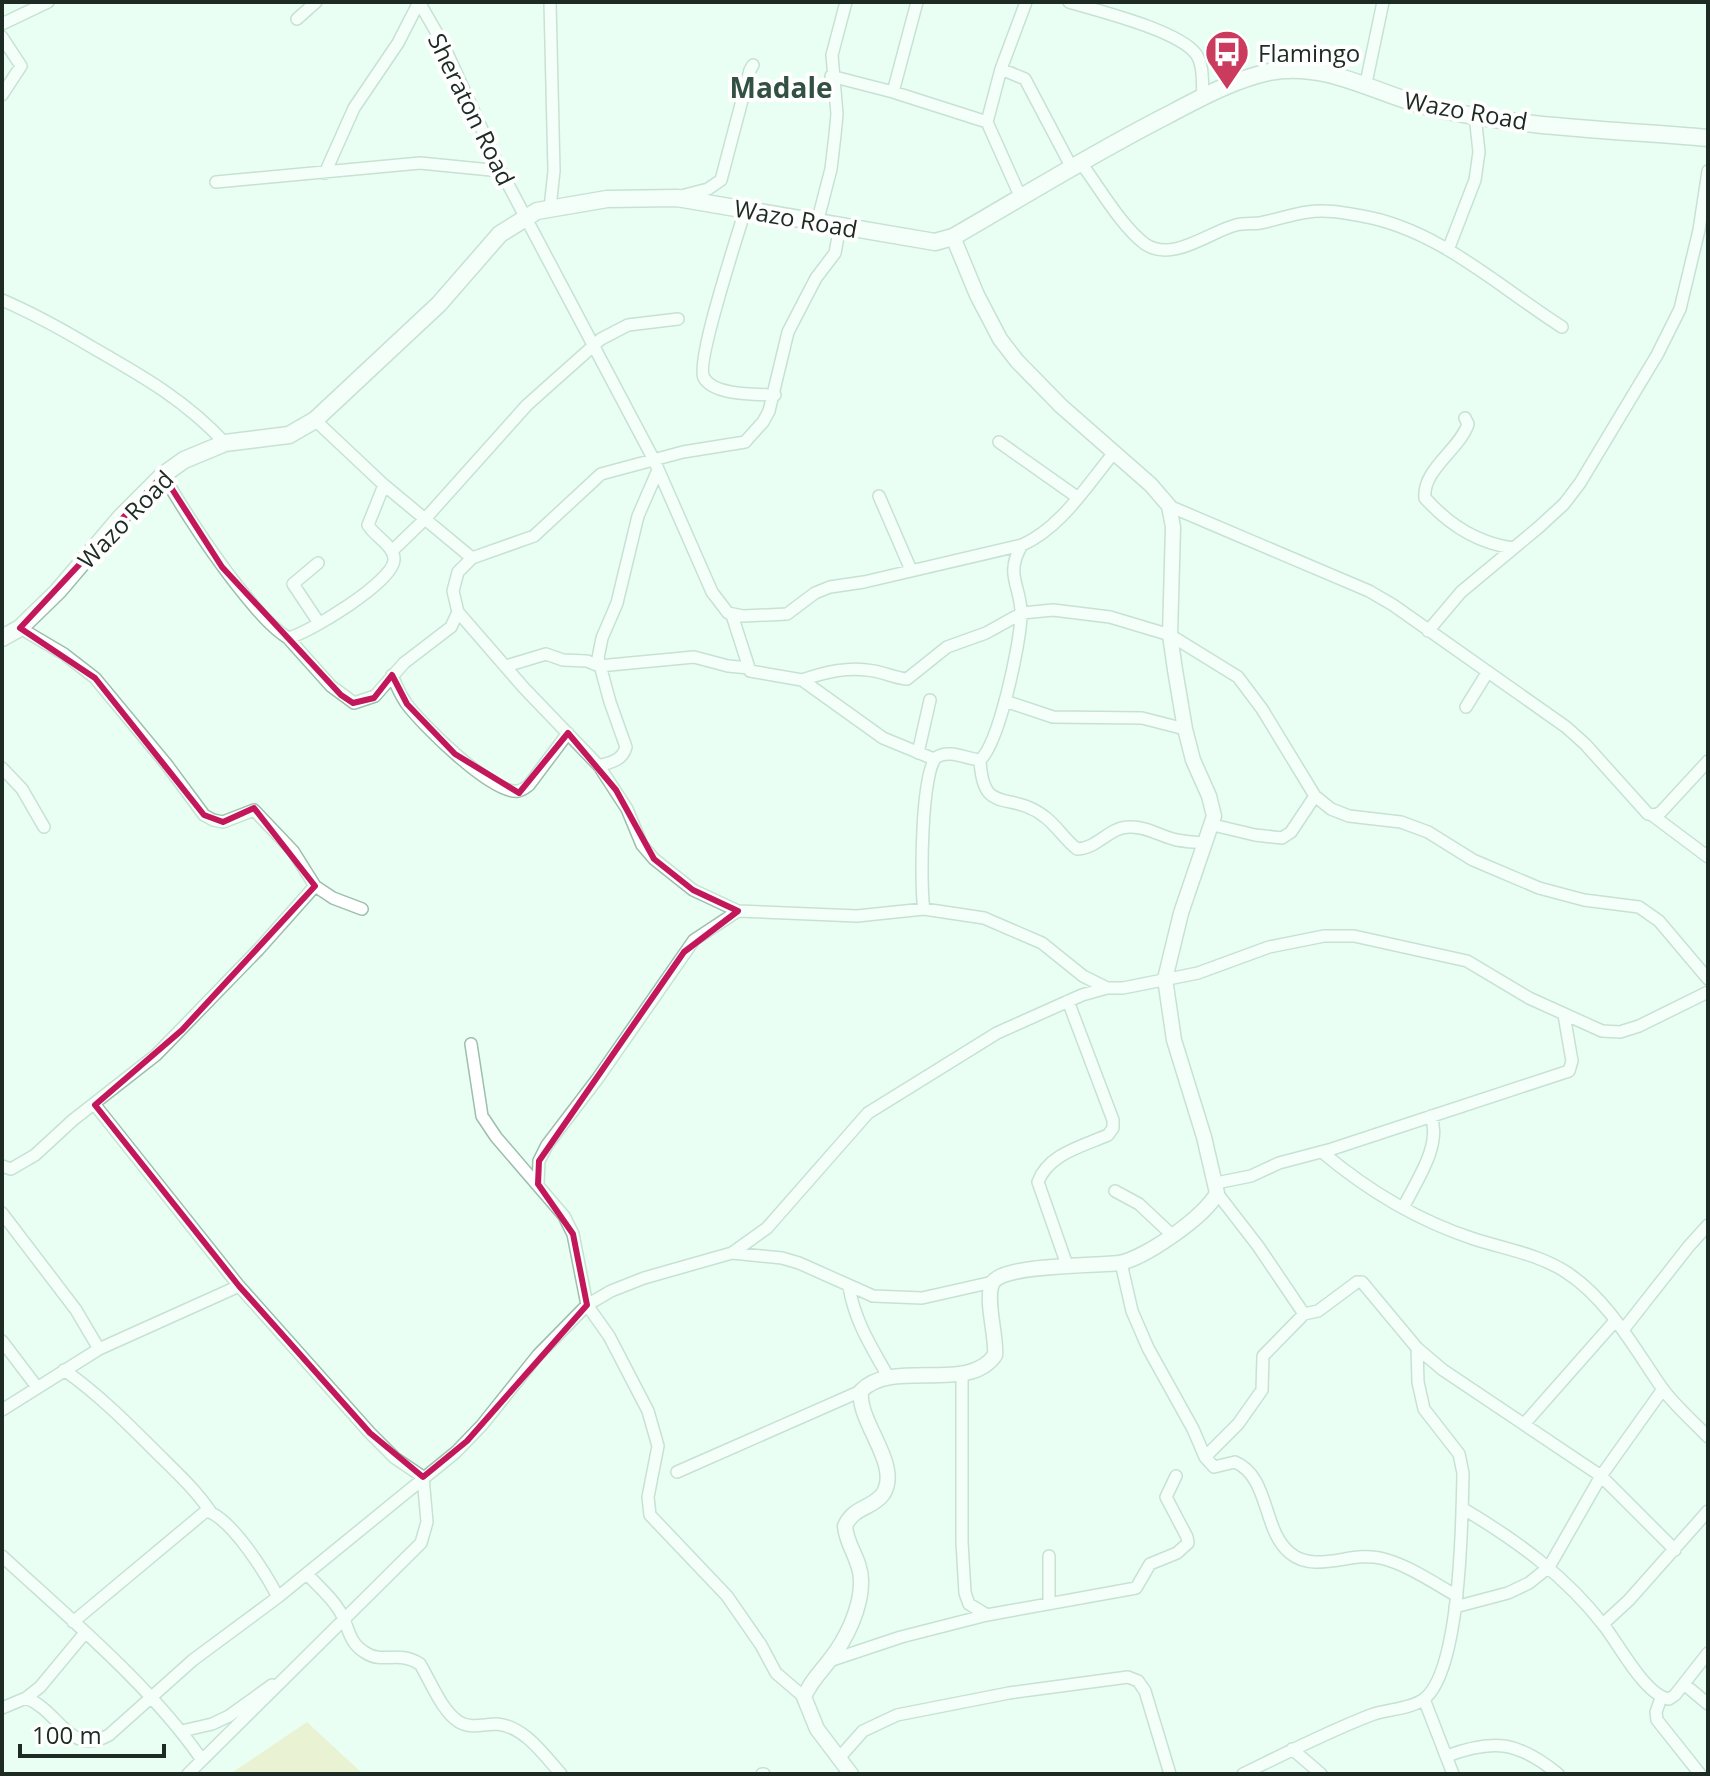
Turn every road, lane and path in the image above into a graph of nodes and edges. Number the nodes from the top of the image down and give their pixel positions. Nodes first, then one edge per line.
1 (48, 2) edge
2 (316, 2) edge
3 (419, 2) edge
4 (550, 2) edge
5 (846, 2) edge
6 (917, 2) edge
7 (1026, 2) edge
8 (1069, 2) edge
9 (1383, 2) edge
10 (297, 19) dead end
11 (2, 24) edge
12 (2, 37) edge
13 (753, 65) dead end
14 (1001, 69) junction
15 (831, 76) junction
16 (1366, 83) junction
17 (893, 92) junction
18 (2, 95) edge
19 (1203, 97) junction
20 (1475, 115) junction
21 (987, 122) junction
22 (1708, 138) edge
23 (1076, 166) junction
24 (501, 171) junction
25 (1708, 171) edge
26 (325, 173) junction
27 (216, 182) dead end
28 (677, 198) junction
29 (1021, 198) junction
30 (550, 208) junction
31 (745, 210) junction
32 (525, 217) junction
33 (817, 223) junction
34 (840, 226) junction
35 (953, 237) junction
36 (1448, 250) junction
37 (2, 300) edge
38 (678, 319) dead end
39 (1562, 327) dead end
40 (593, 347) junction
41 (775, 395) junction
42 (1465, 418) dead end
43 (315, 420) junction
44 (999, 442) dead end
45 (225, 443) junction
46 (1113, 454) junction
47 (656, 465) junction
48 (163, 475) junction
49 (384, 485) junction
50 (879, 496) dead end
51 (1077, 497) junction
52 (1169, 506) junction
53 (425, 519) junction
54 (1022, 545) junction
55 (1513, 548) junction
56 (392, 551) junction
57 (472, 558) junction
58 (318, 563) dead end
59 (911, 570) junction
60 (458, 612) junction
61 (1022, 613) junction
62 (732, 615) junction
63 (319, 623) junction
64 (469, 626) junction
65 (451, 627) junction
66 (20, 628) junction
67 (1428, 631) junction
68 (1170, 635) junction
69 (2, 638) edge
70 (288, 638) junction
71 (595, 662) junction
72 (506, 666) junction
73 (749, 668) junction
74 (1487, 673) junction
75 (392, 675) junction
76 (802, 680) junction
77 (930, 700) dead end
78 (1005, 701) junction
79 (1466, 707) dead end
80 (1185, 729) junction
81 (568, 733) junction
82 (918, 753) junction
83 (934, 759) junction
84 (980, 760) junction
85 (1708, 761) edge
86 (599, 766) junction
87 (2, 768) edge
88 (1315, 796) junction
89 (1652, 815) junction
90 (1213, 825) junction
91 (44, 827) dead end
92 (1205, 843) junction
93 (1708, 857) edge
94 (315, 886) junction
95 (362, 909) dead end
96 (924, 909) junction
97 (738, 911) junction
98 (1165, 979) junction
99 (1708, 979) edge
100 (1107, 988) junction
101 (1708, 992) edge
102 (1068, 1001) junction
103 (1564, 1015) junction
104 (471, 1044) dead end
105 (95, 1105) junction
106 (1431, 1116) junction
107 (1322, 1152) junction
108 (7, 1168) edge
109 (2, 1180) edge
110 (538, 1184) junction
111 (1216, 1188) junction
112 (1115, 1191) dead end
113 (1403, 1208) junction
114 (2, 1213) edge
115 (1708, 1225) edge
116 (1172, 1235) junction
117 (732, 1253) junction
118 (1121, 1263) junction
119 (1067, 1265) junction
120 (993, 1282) junction
121 (239, 1286) junction
122 (849, 1287) junction
123 (587, 1305) junction
124 (1304, 1314) junction
125 (1619, 1326) junction
126 (2, 1341) edge
127 (1417, 1348) junction
128 (99, 1349) junction
129 (64, 1370) junction
130 (962, 1373) junction
131 (889, 1378) junction
132 (37, 1387) junction
133 (1663, 1389) junction
134 (861, 1391) junction
135 (2, 1410) edge
136 (1525, 1423) junction
137 (1708, 1437) edge
138 (1205, 1457) junction
139 (677, 1472) dead end
140 (1176, 1476) dead end
141 (1601, 1476) junction
142 (423, 1477) junction
143 (1462, 1508) junction
144 (210, 1511) junction
145 (1708, 1511) edge
146 (1675, 1550) junction
147 (2, 1556) edge
148 (1049, 1556) dead end
149 (1549, 1567) junction
150 (307, 1574) junction
151 (278, 1597) junction
152 (1456, 1601) junction
153 (1049, 1603) junction
154 (987, 1615) junction
155 (346, 1620) junction
156 (73, 1622) junction
157 (1603, 1624) junction
158 (84, 1634) junction
159 (1708, 1653) edge
160 (829, 1661) junction
161 (295, 1669) junction
162 (1684, 1684) junction
163 (150, 1697) junction
164 (804, 1697) junction
165 (26, 1698) junction
166 (1661, 1698) junction
167 (1424, 1699) junction
168 (1708, 1704) edge
169 (2, 1708) edge
170 (182, 1731) junction
171 (1292, 1749) junction
172 (1447, 1756) junction
173 (839, 1758) junction
174 (202, 1760) junction
175 (188, 1774) edge
176 (561, 1774) edge
177 (851, 1774) edge
178 (1170, 1774) edge
179 (1243, 1774) edge
180 (1321, 1774) edge
181 (1453, 1774) edge
182 (1558, 1774) edge
183 (1700, 1774) edge

1 - 11 street
2 - 10 street
3 - 24 street, Sheraton Road
3 - 26 street
4 - 30 street
5 - 15 street
6 - 17 street
7 - 14 street
8 - 19 street
9 - 16 street
12 - 18 street
13 - 28 street
14 - 21 street
14 - 23 street
15 - 17 street
15 - 33 street
16 - 19 main road, Wazo Road
16 - 20 main road, Wazo Road
17 - 21 street
19 - 23 main road, Wazo Road
20 - 22 main road, Wazo Road
20 - 36 street
21 - 29 street
23 - 29 main road, Wazo Road
23 - 36 street
24 - 26 street
24 - 32 street, Sheraton Road
25 - 55 street
26 - 27 street
28 - 30 main road, Wazo Road
28 - 31 main road, Wazo Road
29 - 35 main road, Wazo Road
30 - 32 main road, Wazo Road
31 - 33 main road, Wazo Road
31 - 41 street
32 - 40 street, Sheraton Road
32 - 43 main road, Wazo Road
33 - 34 main road, Wazo Road
34 - 35 main road, Wazo Road
34 - 41 street
35 - 46 street
36 - 39 street
37 - 45 street
38 - 40 street
40 - 47 street, Sheraton Road
40 - 53 street
41 - 47 street
42 - 55 street
43 - 45 main road, Wazo Road
43 - 49 street
44 - 51 street
45 - 48 main road, Wazo Road
46 - 51 street
46 - 52 street
47 - 57 street
47 - 62 street, Sheraton Road
47 - 71 street
48 - 66 main road, Wazo Road
48 - 70 street
49 - 53 street
49 - 56 street
50 - 59 street
51 - 54 street
52 - 67 street
52 - 68 street
53 - 56 street
53 - 57 street
54 - 59 street
54 - 61 street
55 - 67 street
56 - 63 street
57 - 60 street
58 - 63 street
59 - 62 street
60 - 64 street
60 - 65 street
61 - 68 street
61 - 76 street
61 - 78 street
62 - 73 street, Sheraton Road
63 - 70 street
64 - 65 street
64 - 72 street
65 - 75 street
66 - 69 main road, Wazo Road
66 - 94 street
67 - 74 street
68 - 80 street
68 - 88 street
70 - 75 street
71 - 72 street
71 - 73 street
71 - 86 street
72 - 81 street
73 - 76 street
74 - 79 street
74 - 89 street
75 - 81 street
76 - 82 street
77 - 82 street
78 - 80 street
78 - 84 street
80 - 90 street
81 - 86 street
82 - 83 street
83 - 84 street
83 - 96 street
84 - 92 street
85 - 89 street
86 - 97 street
87 - 91 street
88 - 90 street
88 - 99 street
89 - 93 street
90 - 92 street
92 - 98 street
94 - 95 street
94 - 105 street
96 - 97 street
96 - 100 street
97 - 110 street
98 - 100 street
98 - 103 street
98 - 111 street
100 - 102 street
101 - 103 street
102 - 117 street
102 - 119 street
103 - 106 street
104 - 110 street
105 - 108 street
105 - 121 street
106 - 107 street
106 - 113 street
107 - 111 street
107 - 113 street
108 - 109 street
110 - 123 street
111 - 116 street
111 - 124 street
112 - 116 street
113 - 125 street
114 - 128 street
115 - 125 street
116 - 118 street
117 - 122 street
117 - 123 street
118 - 119 street
118 - 138 street
119 - 120 street
120 - 122 street
120 - 130 street
121 - 128 street
121 - 142 street
122 - 131 street
123 - 142 street
123 - 164 street
124 - 127 street
124 - 138 street
125 - 133 street
125 - 136 street
126 - 132 street
127 - 136 street
127 - 143 street
128 - 129 street
129 - 132 street
129 - 144 street
130 - 131 street
130 - 154 street
131 - 134 street
132 - 135 street
133 - 137 street
133 - 141 street
134 - 139 street
134 - 160 street
136 - 141 street
138 - 152 street
140 - 153 street
141 - 146 street
141 - 149 street
142 - 150 street
142 - 155 street
143 - 149 street
143 - 152 street
144 - 151 street
144 - 156 street
145 - 146 street
146 - 157 street
147 - 156 street
148 - 153 street
149 - 152 street
149 - 157 street
150 - 151 street
150 - 155 street
151 - 163 street
152 - 167 street
153 - 154 street
154 - 160 street
155 - 161 street
155 - 176 street
156 - 158 street
157 - 166 street
158 - 163 street
158 - 165 street
159 - 162 street
160 - 164 street
161 - 170 street
161 - 174 street
162 - 166 street
162 - 168 street
163 - 165 street
163 - 170 street
164 - 173 street
165 - 169 street
166 - 183 street
167 - 171 street
167 - 172 street
170 - 174 street
171 - 179 street
171 - 180 street
172 - 181 street
172 - 182 street
173 - 177 street
173 - 178 street
174 - 175 street

